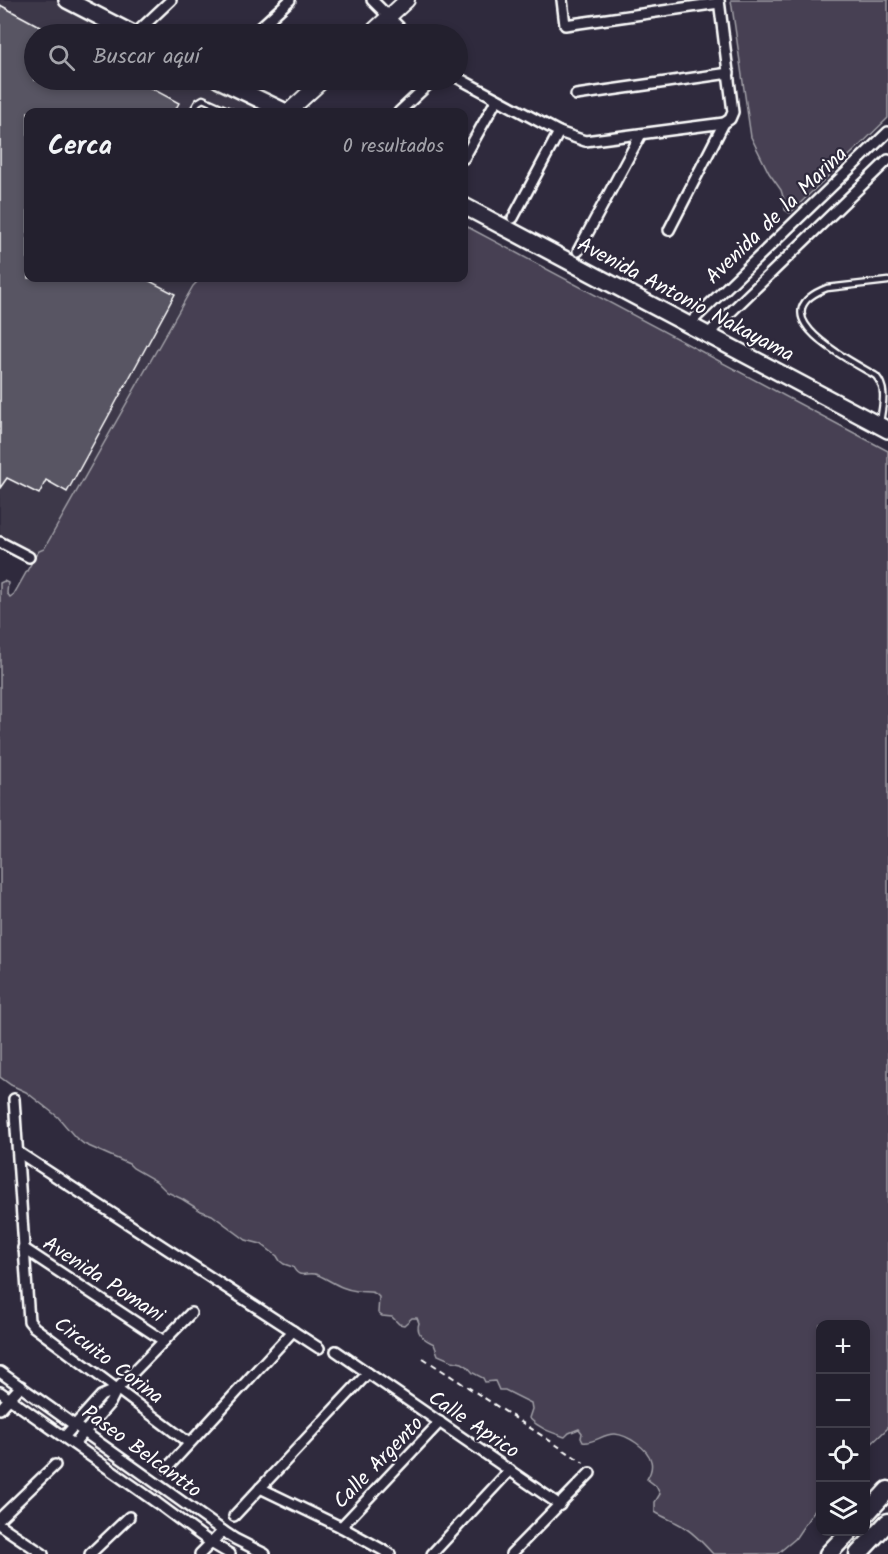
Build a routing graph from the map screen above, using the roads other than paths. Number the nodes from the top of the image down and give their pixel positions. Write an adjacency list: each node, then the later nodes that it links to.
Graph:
1 (67, 0): 9 (main road)
2 (171, 0): 10 (street)
3 (290, 0): 11 (street)
4 (372, 0): 8 (street)
5 (407, 0): 8 (street)
6 (562, 0): 7 (street)
7 (719, 2): 14 (street)
8 (388, 18): 12 (street); 13 (street)
9 (114, 24)
10 (145, 24)
11 (264, 24)
12 (381, 24)
13 (395, 24)
14 (729, 73): 19 (street); 26 (street)
15 (468, 83): 20 (street)
16 (234, 90): 23 (main road)
17 (312, 90): 24 (street)
18 (422, 90): 25 (street)
19 (576, 95)
20 (497, 99): 27 (street); 30 (street)
21 (194, 108): 22 (lane)
22 (220, 108)
23 (262, 108)
24 (292, 108)
25 (403, 108)
26 (724, 123): 29 (street); 34 (street)
27 (559, 132): 29 (street); 33 (street)
28 (888, 132): 37 (street, Avenida de la Marina)
29 (641, 134): 35 (street)
30 (468, 151)
31 (888, 160): 38 (street, Avenida de la Marina)
32 (468, 208): 37 (main road, Avenida Antonio Nakayama)
33 (513, 218)
34 (669, 230)
35 (578, 250)
36 (888, 281): 39 (lane)
37 (689, 324): 38 (main road, Avenida Antonio Nakayama)
38 (708, 334): 39 (main road, Avenida Antonio Nakayama)
39 (884, 428)
40 (0, 542): 41 (street)
41 (29, 557)
42 (14, 1099): 43 (street, Circuito Corina)
43 (18, 1152): 44 (street, Circuito Corina); 46 (street)
44 (23, 1248): 47 (street, Avenida Pomani); 53 (street, Circuito Corina)
45 (191, 1313): 47 (street)
46 (293, 1331): 48 (street); 61 (street)
47 (164, 1341): 53 (street)
48 (319, 1348)
49 (336, 1352): 50 (street, Calle Aprico)
50 (368, 1373): 58 (street, Calle Aprico); 67 (street)
51 (2, 1377): 52 (street, Paseo Belcantto)
52 (21, 1386): 55 (street); 57 (street, Paseo Belcantto)
53 (117, 1389): 57 (street); 59 (street); 61 (street, Circuito Corina)
54 (0, 1392): 55 (street, Paseo Belcantto)
55 (9, 1399): 56 (street); 60 (street, Paseo Belcantto)
56 (0, 1409)
57 (78, 1421): 59 (street, Paseo Belcantto); 60 (street)
58 (440, 1422): 65 (street, Calle Aprico); 76 (street, Calle Argento)
59 (88, 1429): 62 (street); 77 (street, Paseo Belcantto)
60 (64, 1437): 62 (street, Paseo Belcantto)
61 (189, 1443): 64 (street)
62 (74, 1444): 80 (street, Paseo Belcantto)
63 (55, 1465): 73 (street)
64 (167, 1468)
65 (510, 1470): 69 (street, Calle Aprico); 87 (street)
66 (590, 1473): 69 (street)
67 (260, 1488): 71 (street); 76 (street)
68 (888, 1490): 70 (highway)
69 (560, 1505): 88 (street)
70 (870, 1510)
71 (234, 1516)
72 (129, 1517): 83 (street)
73 (0, 1518)
74 (888, 1522): 90 (highway)
75 (0, 1525): 82 (street)
76 (341, 1527): 86 (street)
77 (223, 1531): 79 (street, Paseo Belcantto); 80 (street)
78 (845, 1536): 89 (highway)
79 (235, 1539): 81 (street); 85 (street, Paseo Belcantto)
80 (211, 1543): 81 (street, Paseo Belcantto); 84 (street)
81 (224, 1553)
82 (43, 1554)
83 (90, 1554)
84 (200, 1554)
85 (265, 1554)
86 (390, 1554)
87 (432, 1554)
88 (511, 1554)
89 (828, 1554)
90 (858, 1554)

